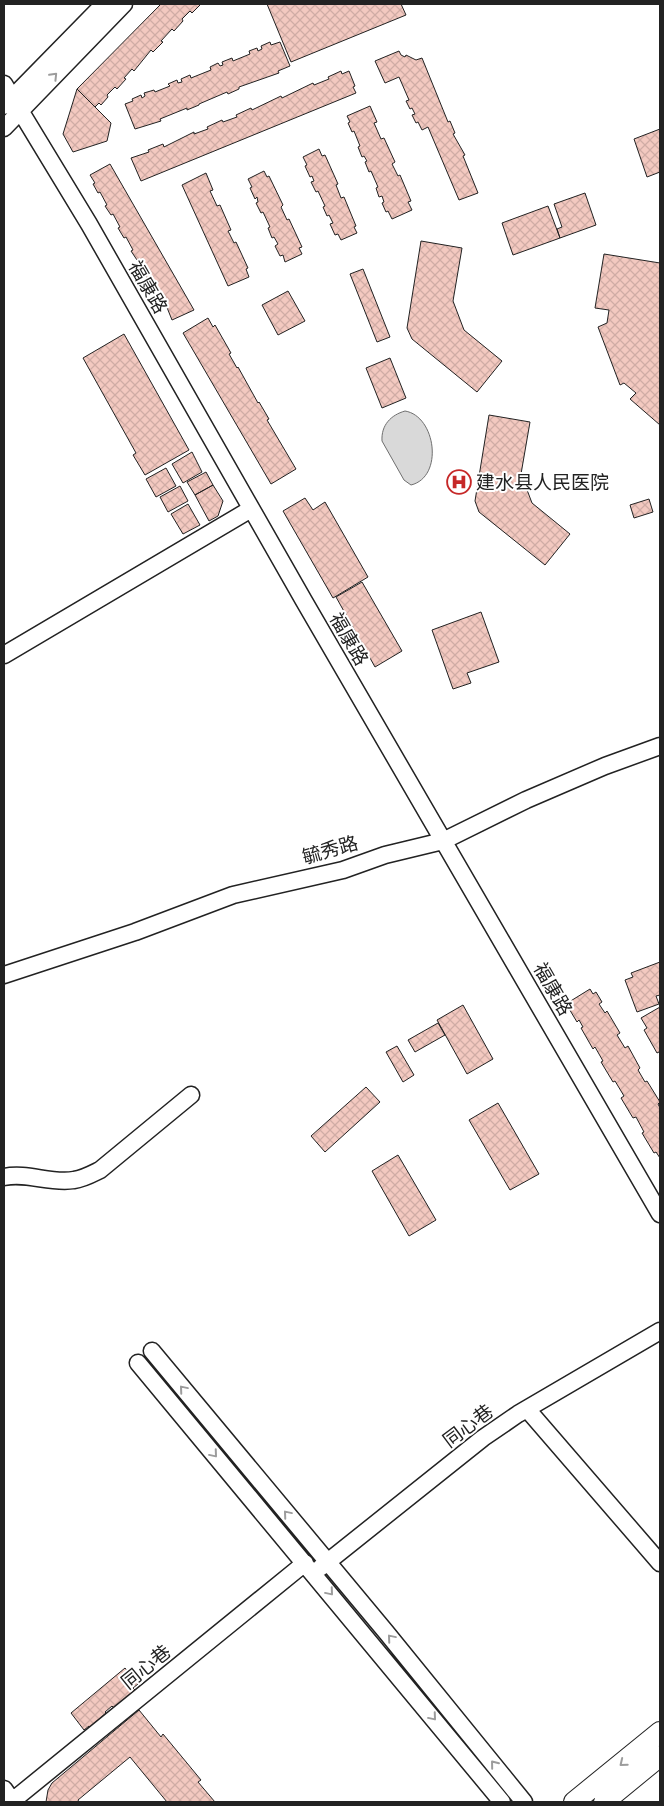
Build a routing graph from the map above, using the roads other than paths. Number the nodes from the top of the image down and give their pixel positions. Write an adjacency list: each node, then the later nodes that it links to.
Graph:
1 (104, 4): 3 (street)
2 (124, 4): 3 (street, one-way to 2)
3 (10, 100): 4 (street); 5 (street, 福康路)
4 (4, 128)
5 (251, 509): 6 (street); 8 (street, 福康路)
6 (4, 655)
7 (660, 746): 8 (street, 毓秀路)
8 (443, 841): 9 (street, 毓秀路); 12 (street, 福康路)
9 (4, 975)
10 (191, 1095): 11 (street)
11 (4, 1177)
12 (660, 1214)
13 (660, 1331): 16 (street, 同心巷)
14 (152, 1351): 17 (street, one-way to 14)
15 (138, 1363): 19 (street, one-way to 19)
16 (527, 1409): 17 (street, 同心巷); 18 (street)
17 (327, 1562): 19 (street, 同心巷); 24 (street, one-way to 17)
18 (660, 1563)
19 (309, 1568): 22 (street, 同心巷); 23 (street, one-way to 23)
20 (660, 1732): 25 (main road, one-way to 25)
21 (660, 1756): 26 (main road)
22 (10, 1799)
23 (502, 1802)
24 (524, 1802)
25 (574, 1802)
26 (604, 1802)

